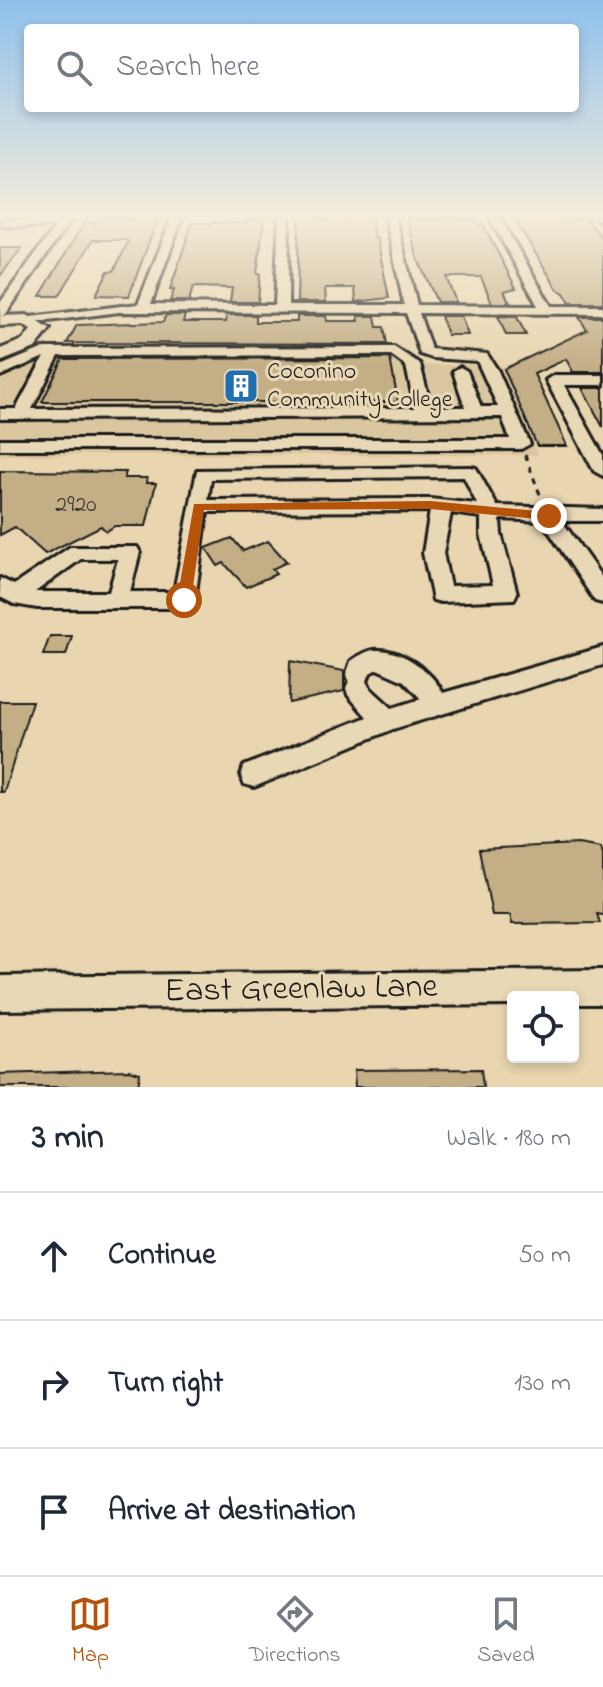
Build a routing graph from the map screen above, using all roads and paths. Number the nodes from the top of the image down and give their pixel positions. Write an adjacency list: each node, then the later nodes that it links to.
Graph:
1 (33, 266): 6 (street)
2 (156, 266): 7 (street)
3 (282, 266): 8 (street)
4 (402, 266): 11 (street)
5 (522, 266): 9 (street)
6 (13, 297): 12 (street); 14 (street)
7 (136, 310): 8 (street); 14 (street)
8 (281, 310): 11 (street)
9 (547, 310): 10 (street); 11 (street)
10 (603, 310)
11 (412, 311): 20 (street)
12 (0, 312)
13 (0, 321): 14 (main road)
14 (32, 324): 16 (main road)
15 (54, 352): 18 (street); 21 (street); 24 (street)
16 (0, 356)
17 (460, 371): 22 (street)
18 (0, 372)
19 (603, 380): 27 (street)
20 (508, 412): 22 (street); 26 (street)
21 (424, 413): 22 (street); 24 (street)
22 (475, 413)
23 (0, 414): 24 (street)
24 (21, 414)
25 (0, 444): 26 (street)
26 (521, 444): 34 (path)
27 (603, 471)
28 (400, 473): 29 (street); 30 (street); 32 (street)
29 (408, 505): 30 (street); 31 (street)
30 (198, 506): 37 (street)
31 (443, 506): 32 (street); 32 (street)
32 (490, 510): 34 (street)
33 (603, 515): 34 (street)
34 (549, 516): 36 (street)
35 (7, 591): 37 (street); 37 (street)
36 (603, 595)
37 (117, 601)
38 (603, 656): 39 (street)
39 (437, 705): 40 (street); 40 (street)
40 (388, 720): 41 (street)
41 (254, 775)
42 (603, 987): 43 (street, East Greenlaw Lane)
43 (0, 993)

